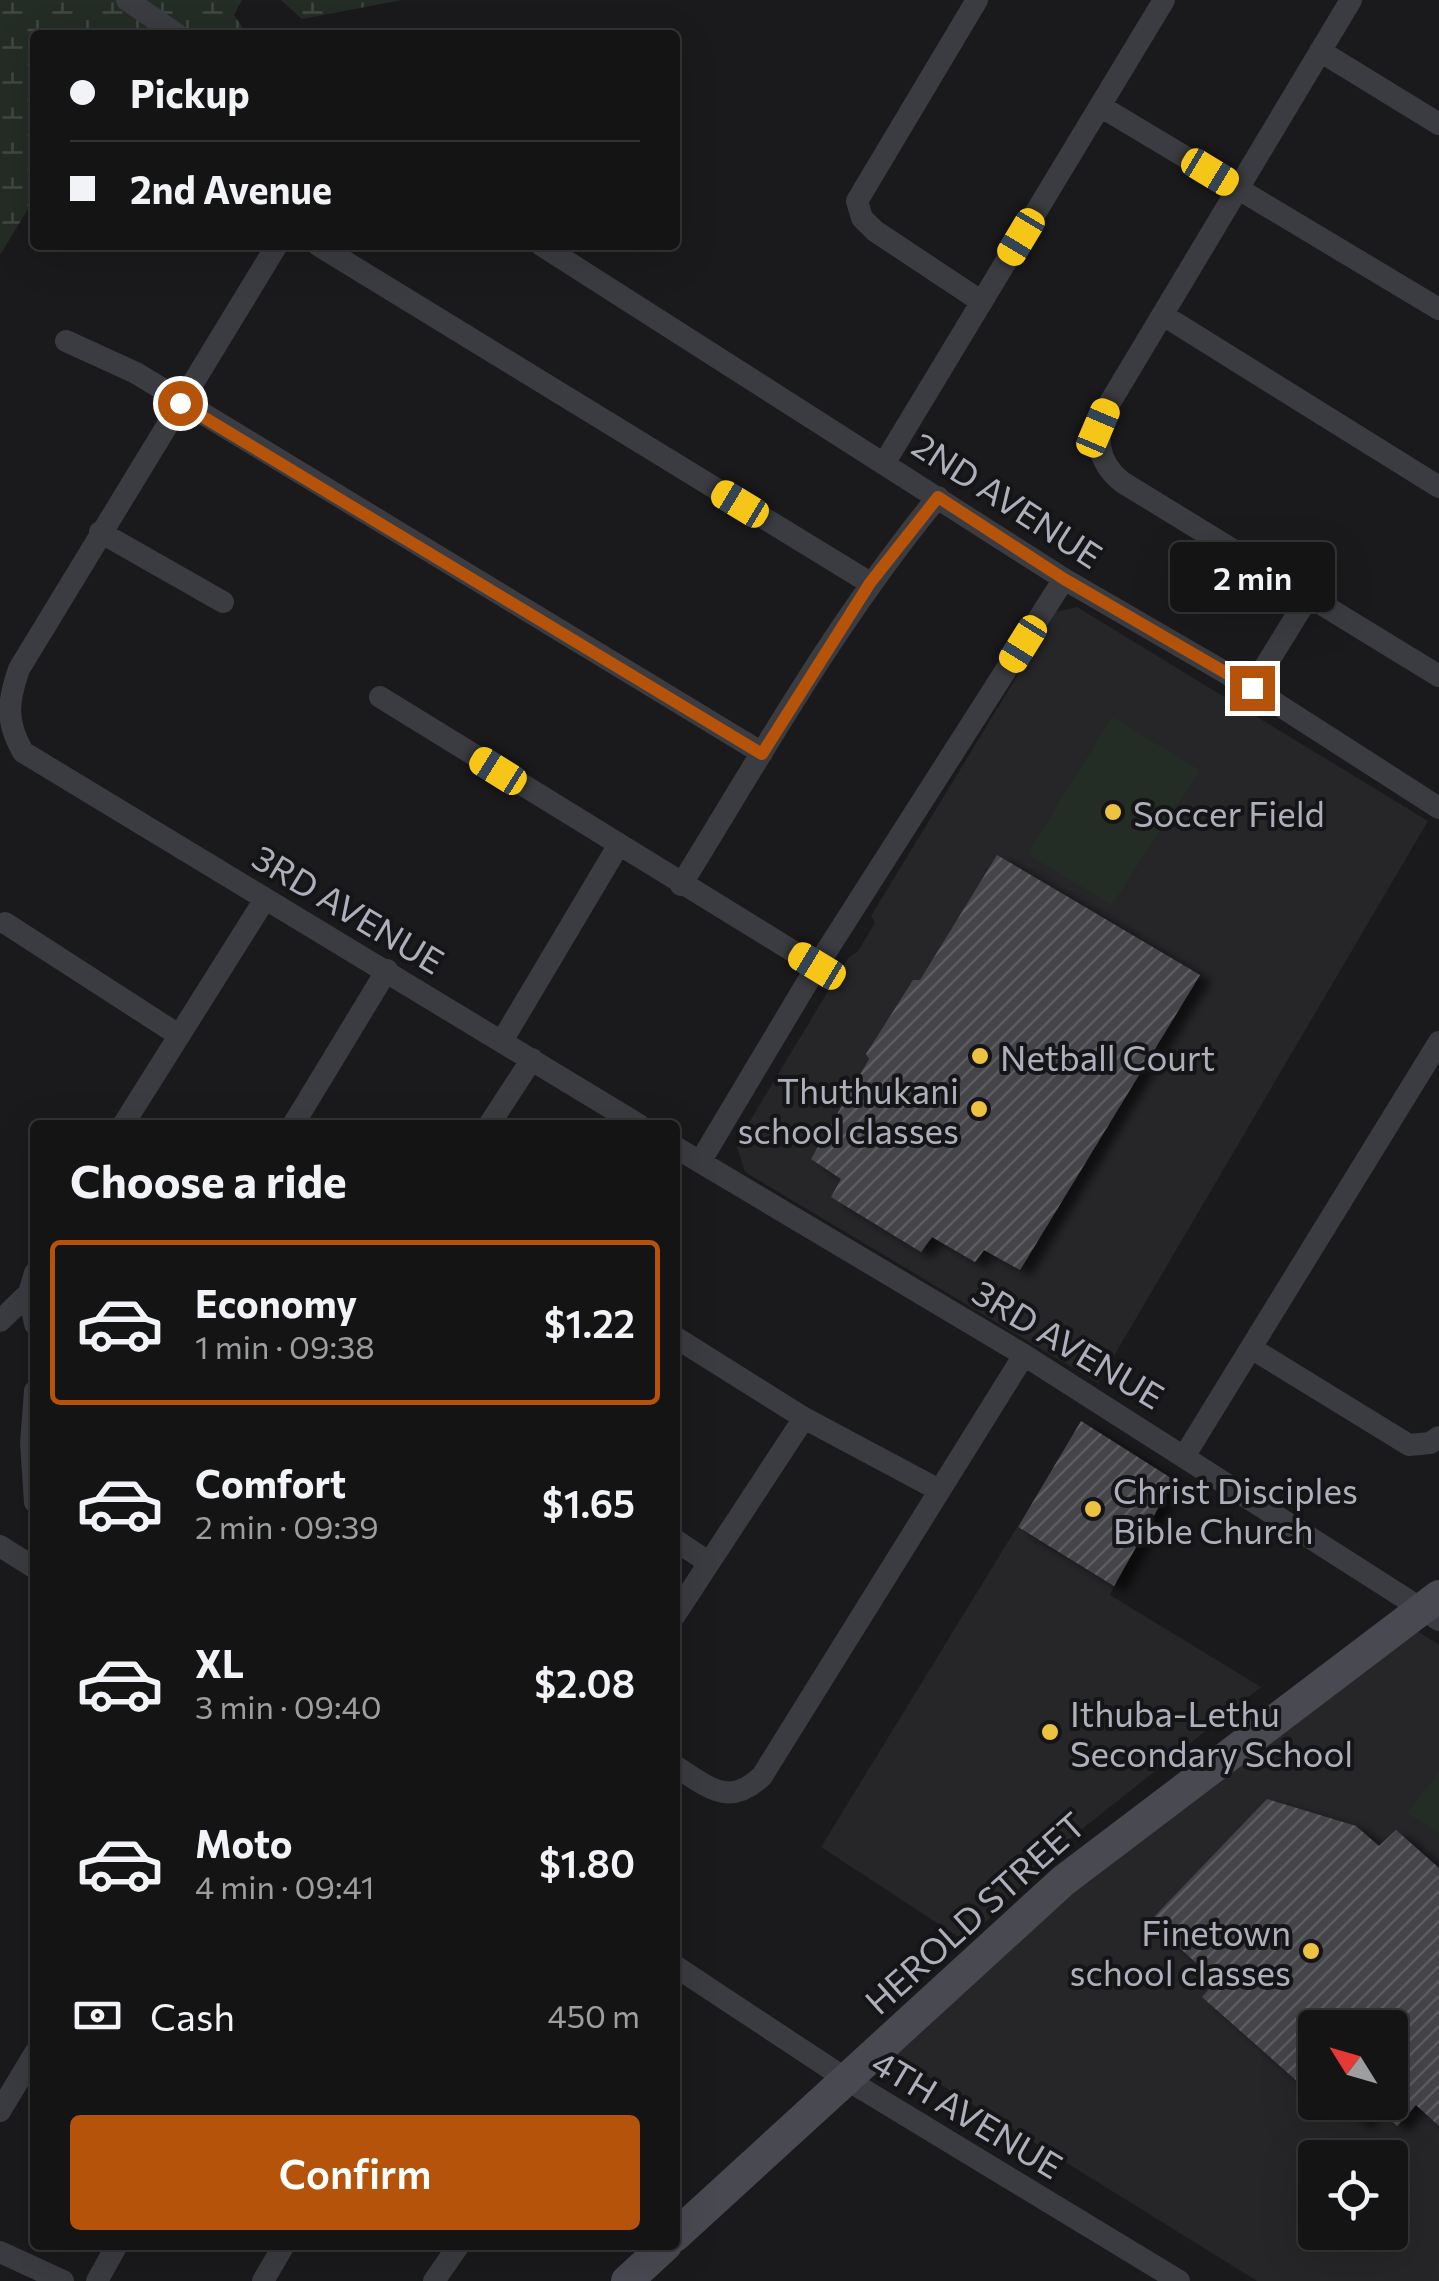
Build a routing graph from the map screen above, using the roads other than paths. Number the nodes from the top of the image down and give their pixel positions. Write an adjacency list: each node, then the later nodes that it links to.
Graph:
1 (127, 0): 5 (street)
2 (977, 0): 13 (street)
3 (1164, 0): 7 (street)
4 (1351, 0): 6 (street)
5 (171, 30)
6 (1320, 51): 8 (street); 9 (street)
7 (1100, 106): 9 (street); 13 (street)
8 (1439, 124)
9 (1238, 188): 14 (street); 15 (street)
10 (274, 250): 17 (street)
11 (326, 250): 23 (street)
12 (548, 250): 18 (street, 2ND AVENUE)
13 (982, 302): 18 (street)
14 (1439, 309)
15 (1162, 315): 19 (street); 24 (street)
16 (66, 341): 17 (street)
17 (180, 403): 21 (street); 29 (street)
18 (885, 462): 20 (street, 2ND AVENUE)
19 (1439, 486)
20 (938, 497): 22 (street, 2ND AVENUE); 23 (street)
21 (100, 532): 25 (street); 33 (street, 3RD AVENUE)
22 (1064, 579): 27 (street, 2ND AVENUE); 35 (street)
23 (870, 583): 29 (street)
24 (1308, 597): 26 (street); 27 (street)
25 (223, 602)
26 (1439, 676)
27 (1252, 688): 30 (street, 2ND AVENUE)
28 (380, 697): 31 (street)
29 (762, 754): 32 (street)
30 (1439, 808)
31 (618, 846): 32 (street); 38 (street)
32 (681, 885): 35 (street)
33 (265, 899): 36 (street, 3RD AVENUE); 37 (street)
34 (6, 923): 37 (street)
35 (817, 966): 46 (street)
36 (387, 970): 38 (street, 3RD AVENUE); 42 (street)
37 (177, 1034): 41 (street)
38 (502, 1041): 40 (street, 3RD AVENUE)
39 (1439, 1042): 50 (street)
40 (532, 1059): 43 (street); 44 (street, 3RD AVENUE)
41 (126, 1120)
42 (296, 1120)
43 (492, 1120)
44 (631, 1120)
45 (680, 1150): 46 (street, 3RD AVENUE)
46 (700, 1162): 51 (street, 3RD AVENUE)
47 (30, 1285): 48 (street)
48 (0, 1321)
49 (680, 1340): 52 (street)
50 (1252, 1348): 53 (street); 54 (street)
51 (1024, 1354): 54 (street, 3RD AVENUE); 55 (street)
52 (804, 1418): 55 (street); 58 (street)
53 (1439, 1437)
54 (1186, 1455): 61 (street, 3RD AVENUE)
55 (937, 1489): 62 (street)
56 (680, 1543): 58 (street)
57 (0, 1546): 59 (street)
58 (708, 1562): 60 (street)
59 (30, 1565)
60 (680, 1607)
61 (1433, 1608): 65 (street, HEROLD STREET)
62 (680, 1769)
63 (680, 1969): 65 (street, 4TH AVENUE)
64 (30, 2060): 66 (street)
65 (846, 2080): 67 (street, HEROLD STREET); 78 (street, 4TH AVENUE)
66 (0, 2111)
67 (680, 2231)
68 (114, 2250): 74 (street)
69 (281, 2250): 75 (street)
70 (456, 2250): 76 (street)
71 (661, 2250): 77 (street)
72 (0, 2252): 73 (street)
73 (63, 2281)
74 (96, 2281)
75 (264, 2281)
76 (434, 2281)
77 (627, 2281)
78 (1179, 2281)

